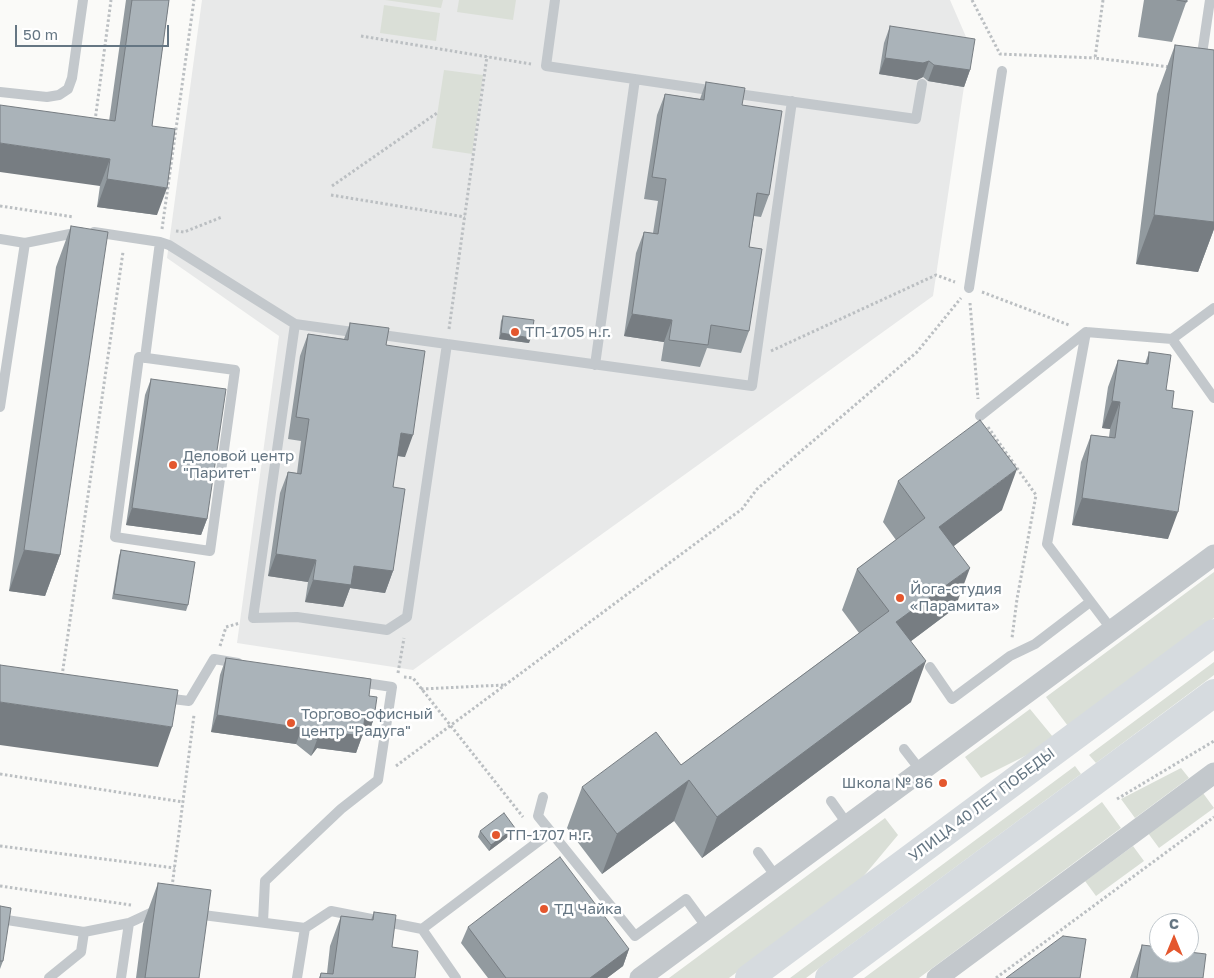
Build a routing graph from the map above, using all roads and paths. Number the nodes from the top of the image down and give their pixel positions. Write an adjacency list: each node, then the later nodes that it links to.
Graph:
1 (83, 0): 15 (lane)
2 (194, 0): 24 (path)
3 (555, 0): 10 (lane)
4 (972, 0): 9 (path)
5 (1103, 0): 9 (path)
6 (1210, 0): 12 (lane)
7 (361, 36): 8 (path)
8 (487, 56): 10 (path); 23 (path)
9 (1095, 58): 12 (path)
10 (546, 66): 13 (lane)
11 (1002, 71): 29 (lane)
12 (1199, 71)
13 (635, 79): 16 (lane); 37 (lane)
14 (922, 84): 16 (lane)
15 (0, 92)
16 (792, 101): 36 (lane)
17 (437, 113): 18 (path)
18 (332, 186)
19 (331, 195): 23 (path)
20 (0, 206): 21 (path)
21 (78, 217)
22 (222, 217): 24 (path)
23 (464, 217): 34 (path)
24 (162, 229): 27 (path)
25 (125, 236): 27 (lane); 28 (lane); 52 (path)
26 (0, 239): 28 (lane)
27 (160, 242): 31 (lane); 35 (lane)
28 (25, 243): 39 (lane)
29 (969, 288): 32 (path); 36 (path); 40 (path); 53 (path)
30 (1214, 308): 33 (lane)
31 (295, 324): 34 (lane); 44 (lane)
32 (1086, 332): 33 (lane); 40 (lane); 42 (lane)
33 (1172, 339): 38 (lane)
34 (447, 344): 37 (lane); 43 (lane)
35 (144, 358): 35 (lane)
36 (756, 358): 37 (lane)
37 (595, 365)
38 (1214, 398)
39 (0, 407)
40 (980, 416): 47 (path)
41 (1214, 554): 45 (street)
42 (1090, 602): 45 (lane); 47 (lane)
43 (407, 617): 44 (lane); 54 (path)
44 (253, 618): 48 (path)
45 (1112, 630): 61 (street)
46 (1214, 633): 92 (main road, УЛИЦА 40 ЛЕТ ПОБЕДЫ)
47 (1010, 656): 50 (lane)
48 (214, 660): 49 (lane); 56 (lane)
49 (248, 665)
50 (930, 667)
51 (344, 680): 64 (lane)
52 (61, 683)
53 (505, 685): 54 (path); 58 (path)
54 (421, 689): 58 (path)
55 (1214, 692): 93 (main road)
56 (150, 696)
57 (195, 711): 68 (path)
58 (450, 726): 64 (path); 69 (path)
59 (1214, 741): 66 (path)
60 (904, 749): 61 (lane)
61 (921, 771): 71 (street)
62 (1214, 773): 94 (street)
63 (0, 774): 68 (path)
64 (378, 780): 81 (lane)
65 (543, 797): 72 (lane)
66 (1117, 799)
67 (831, 801): 71 (lane)
68 (183, 802): 75 (path)
69 (515, 808)
70 (1214, 817): 95 (path)
71 (848, 825): 76 (street)
72 (551, 832): 84 (lane); 85 (lane)
73 (0, 846): 75 (path)
74 (758, 852): 76 (lane)
75 (174, 868): 78 (path)
76 (777, 878): 85 (street)
77 (0, 886): 78 (path)
78 (164, 909): 82 (lane)
79 (188, 913): 81 (lane)
80 (0, 919): 86 (lane)
81 (263, 922): 83 (lane)
82 (129, 924): 86 (lane); 88 (lane)
83 (305, 928): 84 (lane); 89 (lane)
84 (422, 929): 90 (lane)
85 (708, 929): 91 (street)
86 (84, 932): 87 (lane)
87 (50, 978)
88 (121, 978)
89 (297, 978)
90 (456, 978)
91 (640, 978)
92 (749, 978)
93 (829, 978)
94 (937, 978)
95 (996, 978)

